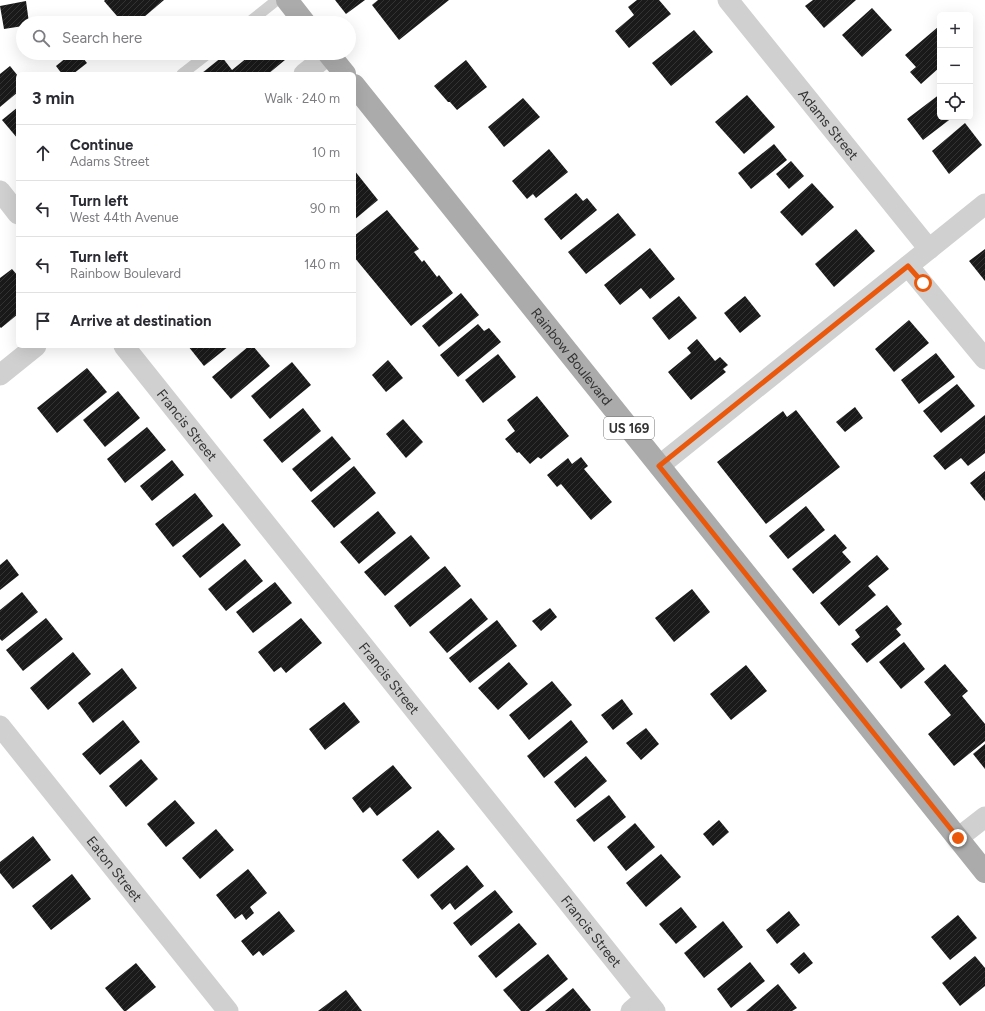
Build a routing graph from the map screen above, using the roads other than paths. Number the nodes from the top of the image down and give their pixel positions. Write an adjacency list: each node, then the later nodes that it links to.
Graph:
1 (277, 0): 4 (lane)
2 (287, 0): 5 (main road)
3 (728, 0): 16 (street, Adams Street)
4 (257, 16)
5 (300, 16)
6 (200, 60): 9 (lane)
7 (322, 60): 10 (street)
8 (334, 60): 11 (main road)
9 (185, 72)
10 (306, 72)
11 (343, 72)
12 (356, 87): 22 (main road, Rainbow Boulevard / US 169)
13 (0, 191): 15 (street)
14 (985, 204): 16 (street)
15 (16, 211)
16 (929, 249): 17 (street)
17 (908, 266): 20 (street); 22 (street)
18 (34, 348): 21 (street)
19 (126, 348): 27 (street, Francis Street)
20 (985, 359)
21 (0, 375)
22 (659, 466): 25 (main road, Rainbow Boulevard / US 169)
23 (0, 726): 28 (street, Eaton Street)
24 (985, 817): 25 (street)
25 (958, 838): 26 (main road, Rainbow Boulevard / US 169)
26 (985, 872)
27 (644, 1007)
28 (228, 1011)

